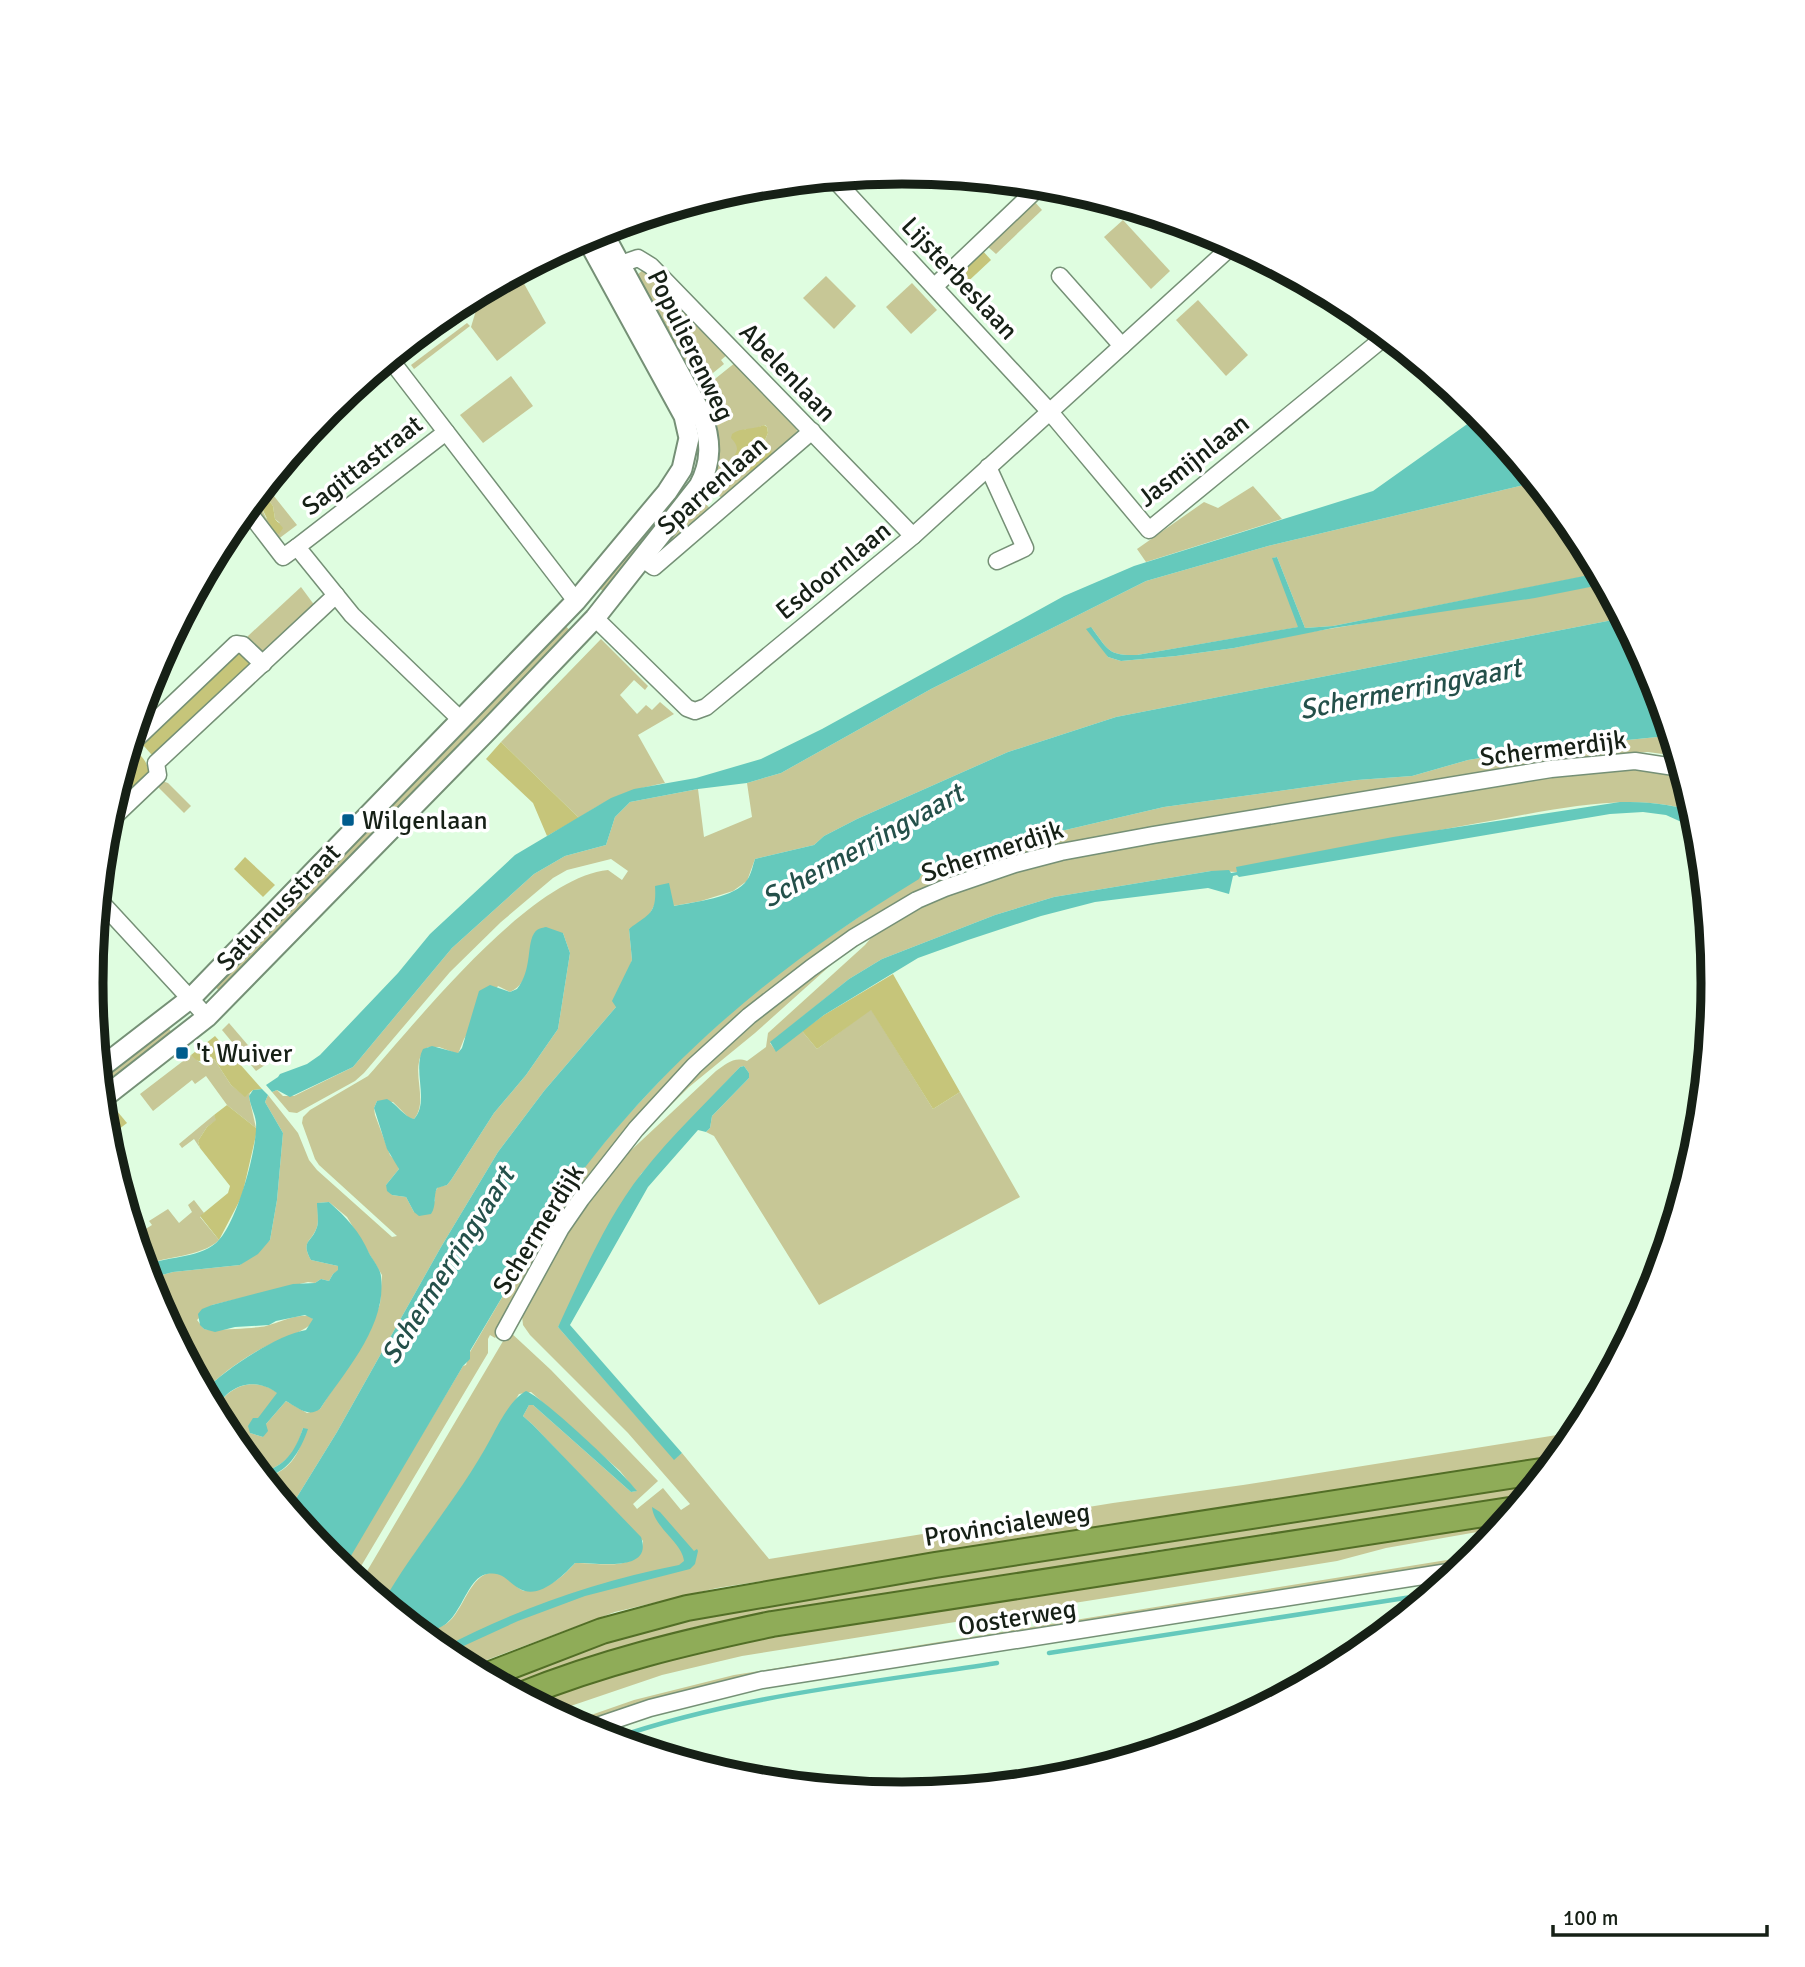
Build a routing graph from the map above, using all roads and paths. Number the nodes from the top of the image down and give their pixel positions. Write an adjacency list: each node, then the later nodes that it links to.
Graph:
1 (841, 187): 8 (street, Lijsterbeslaan)
2 (1030, 195): 8 (street)
3 (608, 241): 6 (street, Populierenweg)
4 (592, 247): 22 (street, Populierenweg)
5 (1224, 252): 10 (street, Esdoornlaan)
6 (621, 264): 13 (street, Abelenlaan); 19 (street, Populierenweg)
7 (1060, 276): 10 (street)
8 (934, 286): 12 (street, Lijsterbeslaan)
9 (1379, 342): 12 (street, Jasmijnlaan)
10 (1122, 346): 12 (street, Esdoornlaan)
11 (396, 366): 14 (street)
12 (1049, 412): 15 (street, Esdoornlaan)
13 (812, 431): 17 (street, Abelenlaan); 19 (street, Sparrenlaan)
14 (446, 432): 18 (street, Sagittastraat); 22 (street)
15 (988, 467): 17 (street, Esdoornlaan); 20 (street)
16 (253, 518): 18 (street)
17 (912, 536): 23 (street, Esdoornlaan)
18 (303, 542): 21 (street)
19 (643, 559): 23 (street, Populierenweg)
20 (997, 561)
21 (336, 595): 24 (street); 25 (street)
22 (576, 601): 23 (street); 25 (street, Saturnusstraat)
23 (595, 618): 31 (street, Saturnusstraat)
24 (263, 664): 26 (street); 28 (street)
25 (461, 720): 30 (street, Saturnusstraat)
26 (145, 730)
27 (1672, 767): 34 (street, Schermerdijk)
28 (123, 808)
29 (107, 909): 30 (street)
30 (191, 998): 31 (street); 32 (street, Saturnusstraat)
31 (207, 1017): 33 (street, Saturnusstraat)
32 (108, 1062)
33 (111, 1092)
34 (504, 1332)
35 (1535, 1472): 38 (highway, Provincialeweg)
36 (1502, 1511): 39 (highway)
37 (1441, 1573): 40 (street, Oosterweg)
38 (496, 1672)
39 (532, 1691)
40 (603, 1724)

